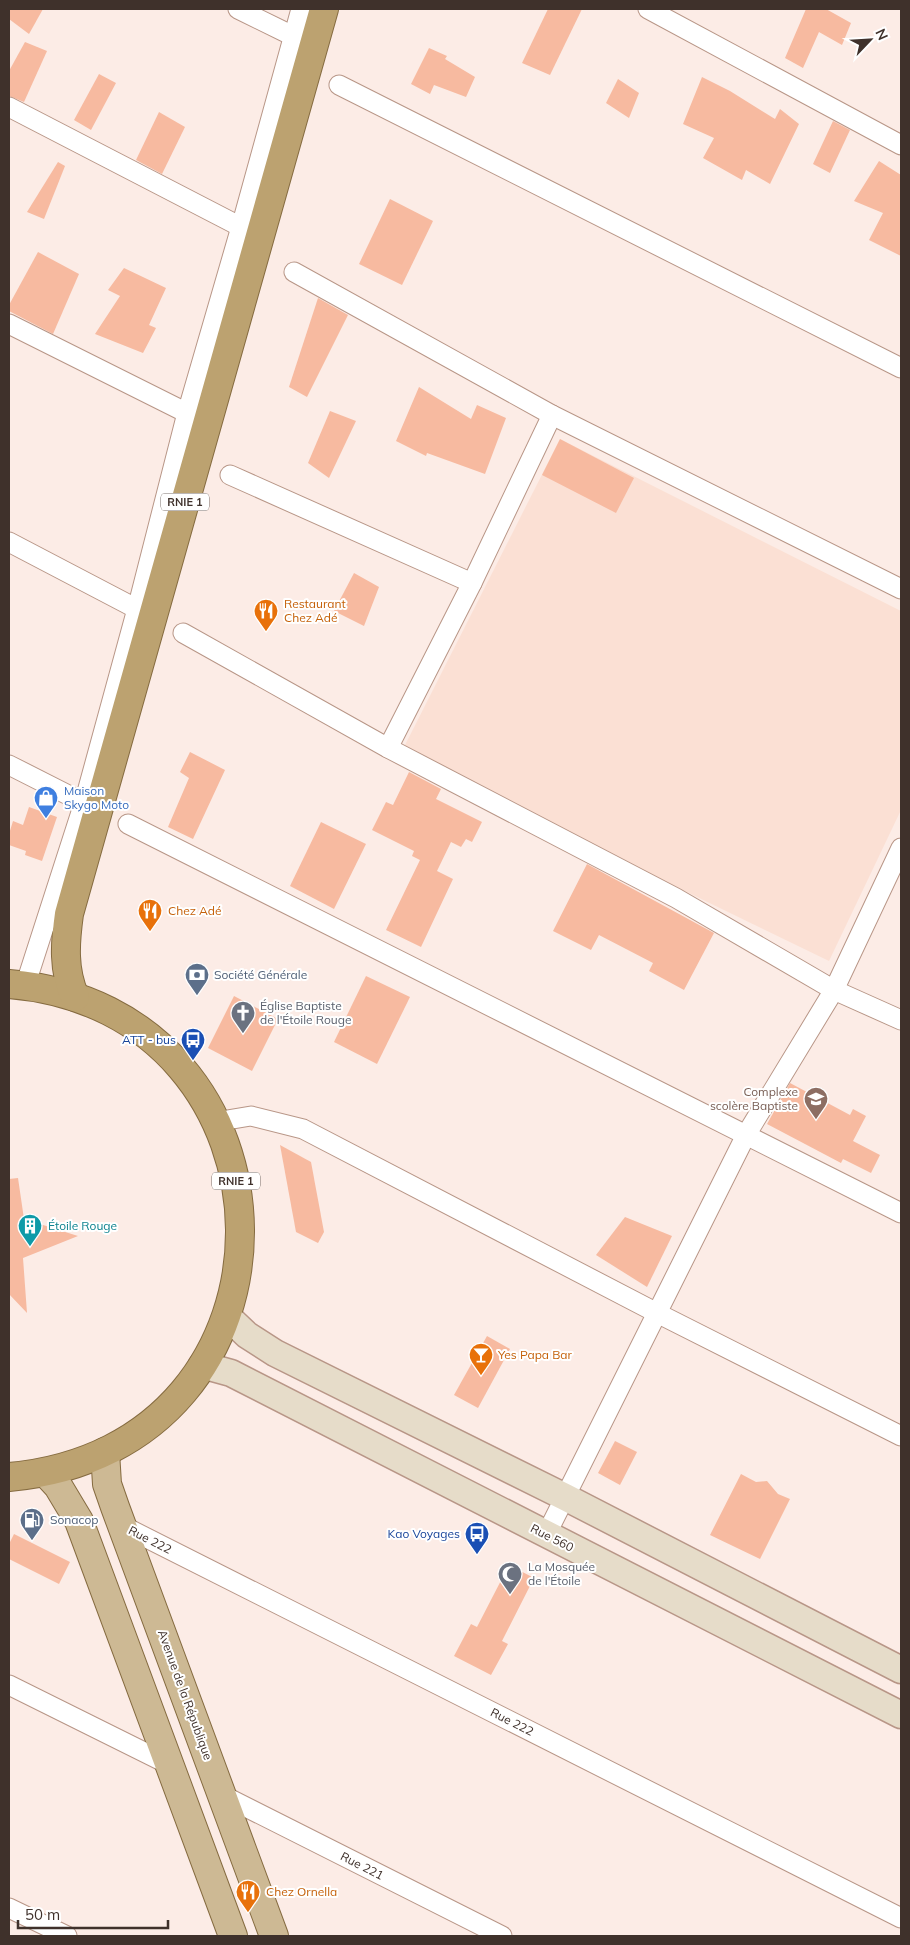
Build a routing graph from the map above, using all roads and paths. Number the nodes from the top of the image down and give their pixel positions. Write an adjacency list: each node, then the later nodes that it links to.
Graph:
1 (238, 9): 5 (street)
2 (301, 9): 5 (street)
3 (324, 9): 28 (highway, RNIE 1)
4 (648, 9): 8 (street)
5 (293, 36): 9 (street)
6 (339, 84): 12 (street)
7 (9, 107): 9 (street)
8 (901, 145)
9 (241, 227): 13 (street)
10 (294, 272): 14 (street)
11 (9, 324): 13 (street)
12 (901, 368)
13 (187, 413): 19 (street)
14 (552, 415): 17 (street); 18 (street)
15 (230, 475): 17 (street)
16 (9, 542): 19 (street)
17 (472, 583): 21 (street)
18 (901, 589)
19 (137, 608): 23 (street)
20 (183, 633): 21 (street)
21 (388, 748): 27 (street)
22 (9, 765): 23 (street)
23 (84, 803): 26 (street)
24 (128, 824): 31 (street)
25 (901, 848): 27 (street)
26 (17, 985): 28 (highway, RNIE 1)
27 (834, 990): 29 (street); 31 (street)
28 (75, 997): 30 (highway, RNIE 1)
29 (901, 1020)
30 (216, 1122): 33 (street); 34 (highway, RNIE 1)
31 (746, 1135): 32 (street); 33 (street)
32 (901, 1213)
33 (657, 1313): 36 (street); 40 (street)
34 (226, 1316): 35 (highway, RNIE 1); 40 (main road)
35 (202, 1365): 37 (highway, RNIE 1); 42 (main road, Rue 560)
36 (901, 1436)
37 (105, 1452): 38 (highway, RNIE 1); 41 (main road, Avenue de la République)
38 (46, 1473): 39 (highway, RNIE 1); 46 (main road)
39 (9, 1478)
40 (565, 1497): 42 (street); 43 (main road)
41 (123, 1526): 47 (main road, Avenue de la République); 49 (street, Rue 222)
42 (546, 1535): 45 (main road, Rue 560)
43 (901, 1670)
44 (9, 1685): 46 (street)
45 (901, 1715)
46 (170, 1766): 51 (main road)
47 (222, 1795): 52 (main road, Avenue de la République); 53 (street, Rue 221)
48 (9, 1908): 50 (street)
49 (901, 1918)
50 (67, 1936)
51 (233, 1936)
52 (274, 1936)
53 (502, 1936)

